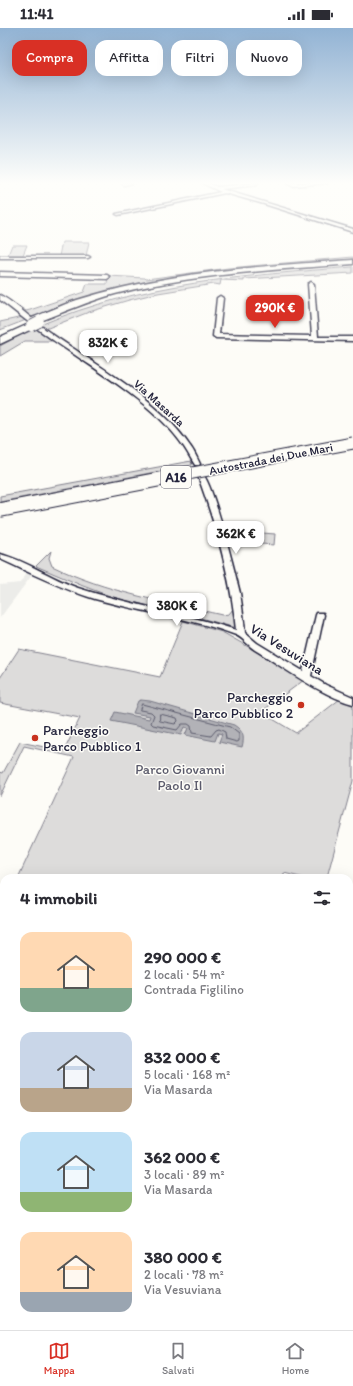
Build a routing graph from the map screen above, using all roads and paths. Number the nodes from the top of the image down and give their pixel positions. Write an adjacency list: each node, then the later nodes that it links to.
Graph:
1 (0, 257): 2 (street)
2 (88, 257)
3 (351, 264): 9 (highway); 9 (highway)
4 (0, 274): 5 (street)
5 (107, 277)
6 (311, 284): 12 (street)
7 (0, 297): 17 (street, Via Masarda)
8 (220, 298): 12 (street)
9 (32, 322): 10 (highway); 11 (highway); 14 (highway)
10 (0, 332)
11 (0, 336)
12 (315, 338): 13 (street)
13 (353, 339)
14 (0, 341)
15 (353, 439): 19 (highway, Autostrada dei Due Mari / A16)
16 (353, 443): 20 (highway, Autostrada dei Due Mari / A16, bridge)
17 (197, 464)
18 (202, 476): 23 (street)
19 (0, 505)
20 (0, 510)
21 (0, 556): 23 (street, Via Vesuviana)
22 (320, 615): 24 (street)
23 (241, 634): 24 (street, Via Vesuviana)
24 (306, 677): 25 (street, Via Vesuviana)
25 (353, 701)

